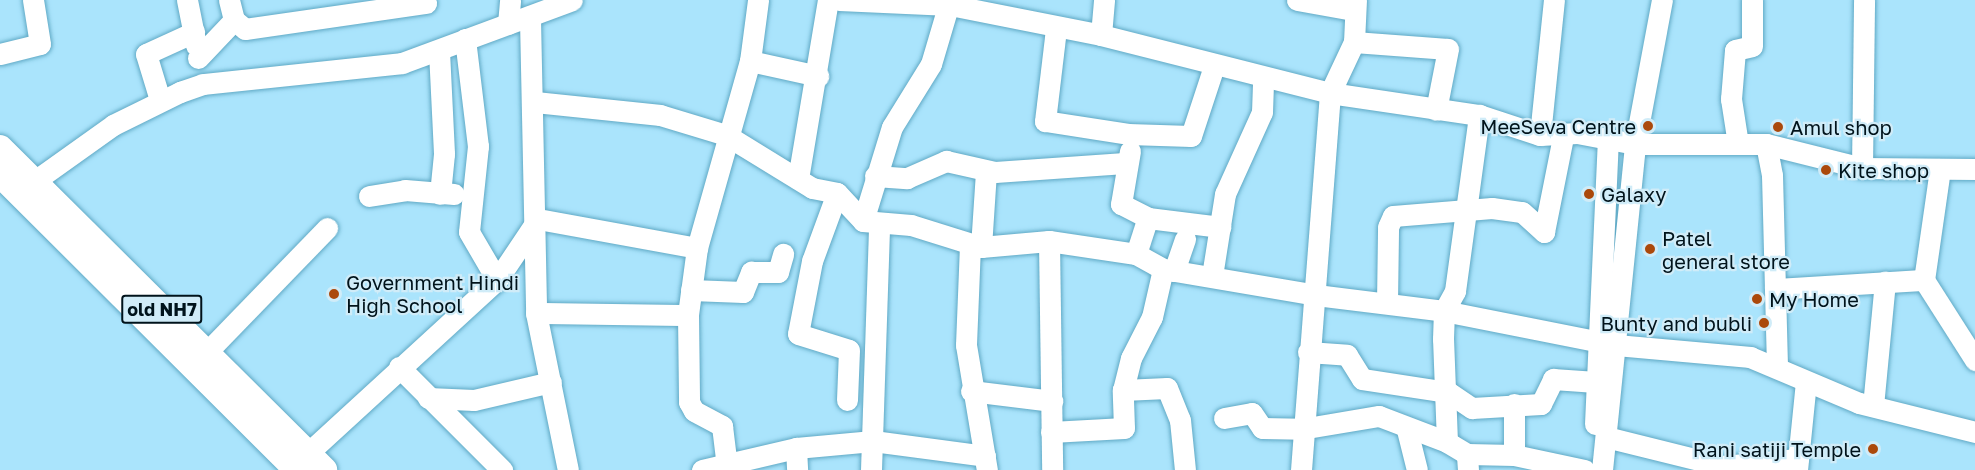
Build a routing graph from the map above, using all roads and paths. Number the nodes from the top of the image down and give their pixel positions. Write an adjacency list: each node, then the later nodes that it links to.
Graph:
1 (33, 0): 27 (street)
2 (187, 0): 22 (street)
3 (510, 0): 20 (street)
4 (572, 0): 19 (street)
5 (758, 0): 29 (street)
6 (828, 0): 31 (street)
7 (839, 0): 15 (street)
8 (1104, 0): 23 (street)
9 (1297, 0): 16 (street)
10 (1554, 0): 41 (street)
11 (1662, 0): 44 (street)
12 (1752, 0): 45 (street)
13 (1864, 0): 50 (street)
14 (426, 3): 18 (street)
15 (950, 3): 17 (street); 54 (street)
16 (1355, 5): 25 (street)
17 (1003, 9): 21 (street)
18 (231, 10): 28 (street)
19 (530, 19): 20 (street); 36 (street)
20 (508, 24): 24 (street)
21 (1056, 28): 23 (street); 40 (street)
22 (194, 32): 28 (street); 35 (street)
23 (1101, 35): 30 (street)
24 (465, 39): 26 (street); 59 (street)
25 (1354, 42): 34 (street); 37 (street)
26 (439, 51): 33 (street); 58 (street)
27 (0, 54)
28 (198, 58): 33 (street)
29 (750, 61): 31 (street); 39 (street)
30 (1214, 66): 32 (street); 40 (street)
31 (818, 76): 55 (street)
32 (1263, 78): 34 (street); 65 (street)
33 (203, 84): 35 (street)
34 (1330, 93): 37 (street); 80 (street)
35 (160, 100): 56 (street)
36 (535, 102): 39 (street); 63 (street)
37 (1436, 110): 38 (street)
38 (1479, 115): 41 (street); 61 (street)
39 (726, 135): 55 (street); 70 (street)
40 (1137, 135): 48 (street)
41 (1540, 135): 42 (street)
42 (1563, 137): 43 (street); 61 (street)
43 (1608, 140): 44 (street); 85 (street)
44 (1635, 144): 45 (street); 85 (street)
45 (1738, 144): 46 (street)
46 (1766, 144): 50 (street); 78 (street)
47 (0, 148): 56 (main road, old NH7)
48 (1125, 163): 52 (street); 62 (street)
49 (1973, 163): 51 (street)
50 (1862, 168): 51 (street)
51 (1940, 169): 76 (street)
52 (986, 171): 54 (street); 69 (street)
53 (0, 174): 56 (main road, Old NH7)
54 (875, 176): 64 (street)
55 (798, 179): 57 (street)
56 (25, 187): 87 (main road, old NH7); 116 (main road, Old NH7)
57 (837, 193): 64 (street); 98 (street)
58 (440, 194): 59 (street); 60 (street)
59 (473, 194): 75 (street)
60 (369, 196)
61 (1467, 212): 81 (street); 82 (street)
62 (1148, 218): 65 (street); 72 (street)
63 (538, 219): 70 (street); 75 (street); 83 (street)
64 (871, 223): 69 (street); 108 (street)
65 (1220, 227): 74 (street)
66 (327, 228): 87 (street)
67 (1185, 239): 73 (street)
68 (1049, 241): 69 (street); 72 (street); 99 (street)
69 (975, 246): 95 (street)
70 (697, 248): 79 (street)
71 (783, 254): 79 (street)
72 (1136, 254): 73 (street)
73 (1169, 270): 74 (street); 94 (street)
74 (1212, 276): 80 (street)
75 (497, 280): 89 (street)
76 (1924, 280): 77 (street); 88 (street)
77 (1885, 282): 78 (street); 101 (street)
78 (1775, 288): 90 (street)
79 (690, 290): 84 (street)
80 (1316, 295): 81 (street); 86 (street)
81 (1387, 303): 82 (street)
82 (1444, 311): 85 (street); 96 (street)
83 (536, 313): 84 (street); 92 (street)
84 (688, 315): 112 (street)
85 (1607, 343): 90 (street); 93 (street); 107 (street)
86 (1308, 352): 96 (street); 103 (street)
87 (206, 353): 116 (main road, old NH7)
88 (1975, 360)
89 (399, 367): 97 (street); 116 (street)
90 (1777, 368): 91 (street)
91 (1806, 381): 101 (street); 115 (street)
92 (551, 382): 97 (street); 118 (street)
93 (1596, 382): 100 (street); 126 (street)
94 (1123, 390): 105 (street); 123 (street)
95 (971, 391): 99 (street); 114 (street)
96 (1448, 392): 100 (street); 109 (street)
97 (428, 398): 117 (street)
98 (847, 400)
99 (1052, 401): 105 (street)
100 (1515, 405): 111 (street)
101 (1873, 406): 106 (street)
102 (1224, 418): 103 (street)
103 (1300, 429): 104 (street); 124 (street)
104 (1407, 430): 109 (street); 125 (street)
105 (1052, 432): 122 (street)
106 (1975, 432)
107 (1606, 437): 115 (street); 126 (street)
108 (873, 441): 110 (street); 114 (street); 121 (street)
109 (1447, 442): 113 (street)
110 (796, 448): 112 (street); 120 (street)
111 (1514, 455): 113 (street); 126 (street)
112 (726, 460): 119 (street)
113 (1468, 462)
114 (986, 463)
115 (1798, 464)
116 (306, 465)
117 (502, 470)
118 (568, 470)
119 (702, 470)
120 (797, 470)
121 (871, 470)
122 (1052, 470)
123 (1185, 470)
124 (1301, 470)
125 (1417, 470)
126 (1596, 470)

